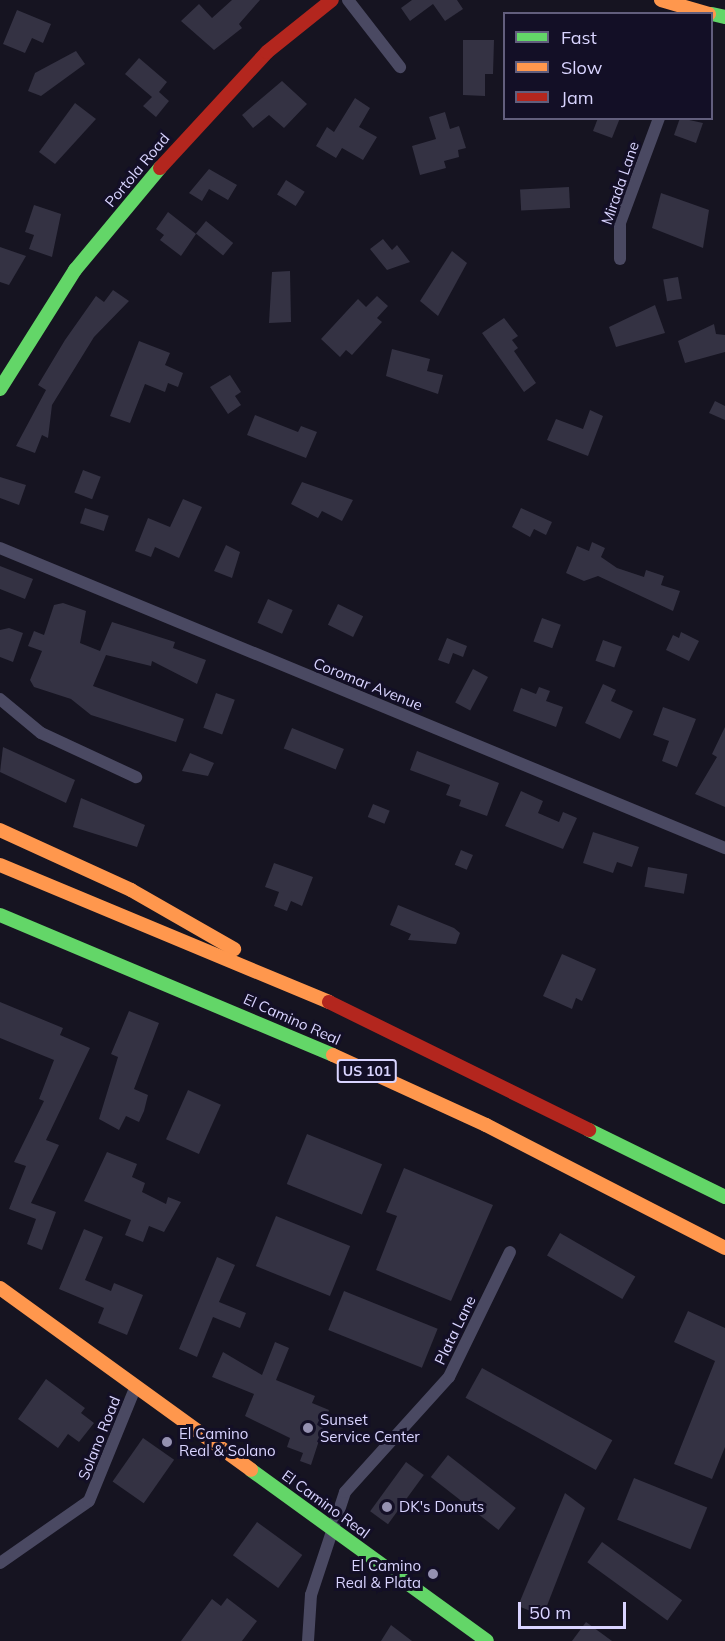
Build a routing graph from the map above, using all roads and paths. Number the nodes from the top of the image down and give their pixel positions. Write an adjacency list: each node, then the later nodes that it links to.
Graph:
1 (332, 0): 8 (main road, Portola Road)
2 (348, 0): 5 (street)
3 (661, 0): 4 (main road)
4 (702, 12)
5 (400, 67)
6 (658, 120): 7 (street, Mirada Lane)
7 (620, 259)
8 (0, 389)
9 (0, 548): 13 (street, Coromar Avenue)
10 (0, 699): 11 (street)
11 (136, 777)
12 (0, 830): 16 (main road)
13 (725, 848)
14 (0, 865): 16 (main road, El Camino Real)
15 (0, 915): 18 (main road, El Camino Real / US 101)
16 (326, 1001): 17 (main road, El Camino Real)
17 (725, 1197)
18 (725, 1248)
19 (510, 1252): 22 (street, Plata Lane)
20 (0, 1287): 21 (main road, El Camino Real)
21 (136, 1386): 22 (main road, El Camino Real); 23 (street, Solano Road)
22 (332, 1528): 24 (street, Plata Lane); 25 (main road, El Camino Real)
23 (0, 1563)
24 (308, 1641)
25 (486, 1641)

